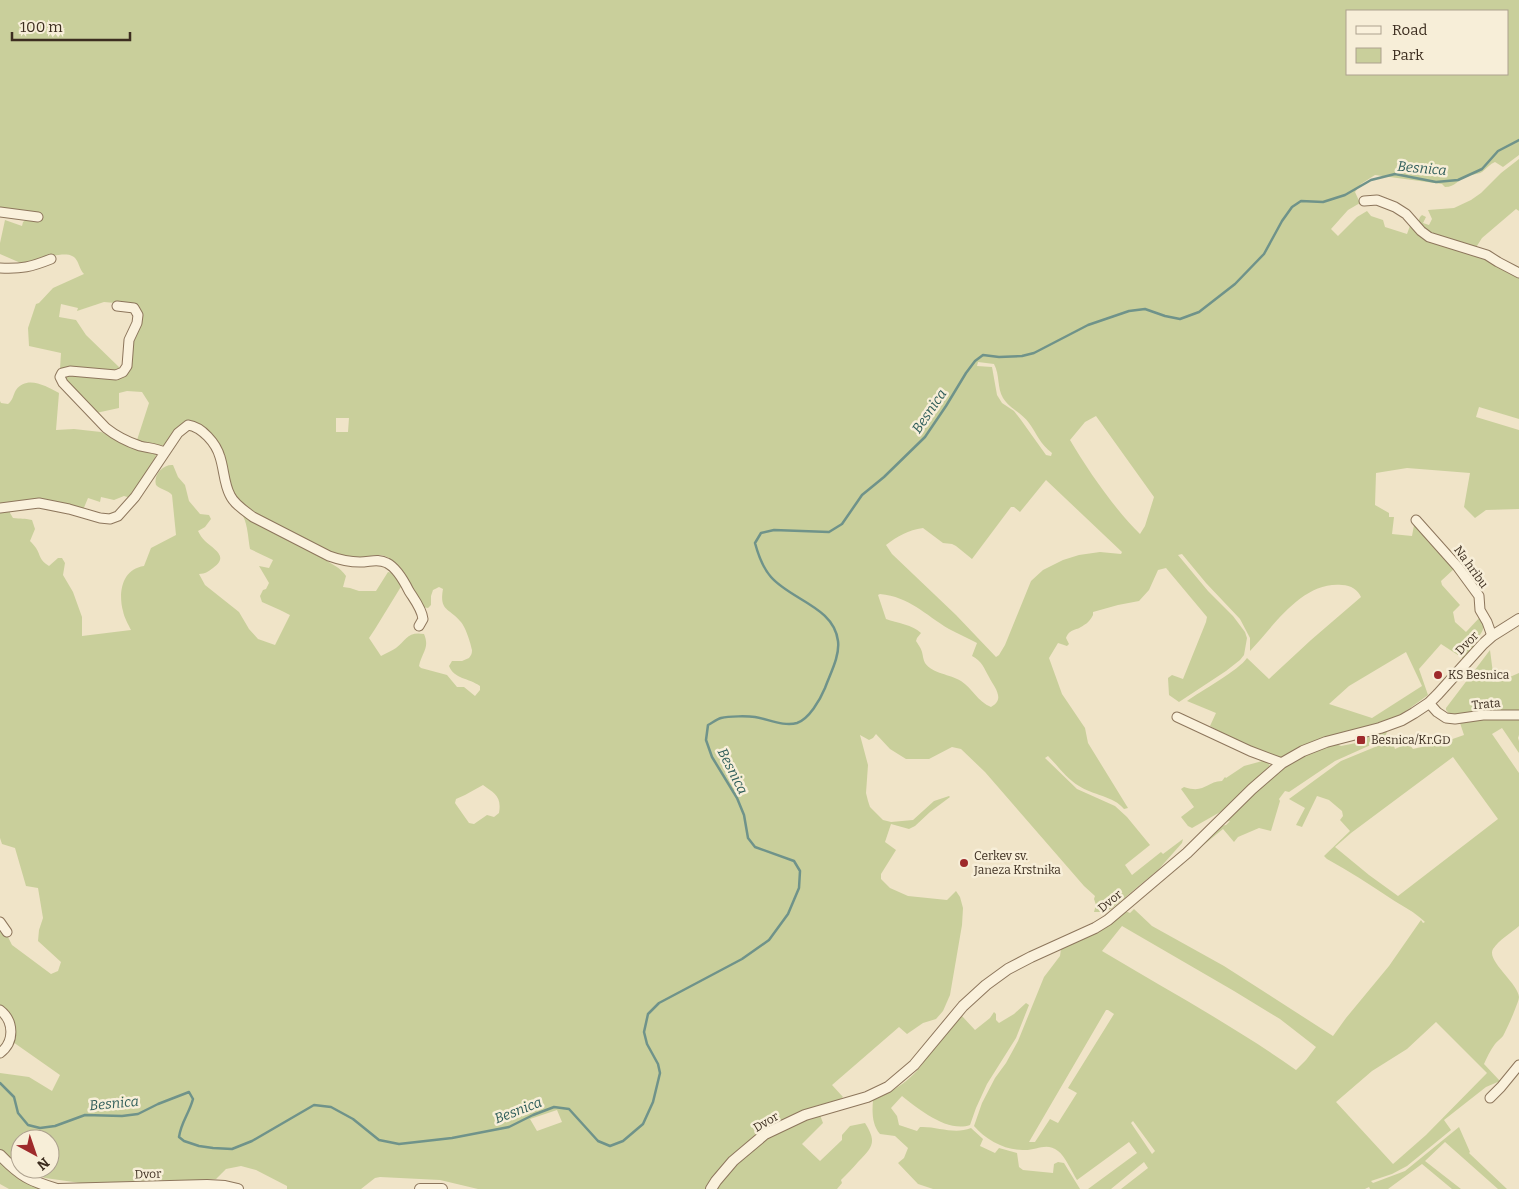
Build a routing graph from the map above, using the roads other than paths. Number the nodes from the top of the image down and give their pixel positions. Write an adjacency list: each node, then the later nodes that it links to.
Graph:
1 (1364, 202): 6 (street)
2 (0, 212): 3 (street)
3 (38, 217)
4 (51, 259): 5 (street)
5 (0, 268)
6 (1519, 273)
7 (117, 306): 8 (street)
8 (164, 452): 9 (street); 12 (street)
9 (0, 508)
10 (1416, 520): 13 (street, Na hribu)
11 (1519, 619): 13 (street, Dvor)
12 (419, 626)
13 (1492, 636): 14 (street, Dvor)
14 (1429, 702): 15 (street, Trata); 17 (street, Dvor)
15 (1519, 715)
16 (1177, 717): 17 (street)
17 (1282, 763): 29 (street, Dvor)
18 (0, 922): 19 (street)
19 (7, 932)
20 (0, 1010): 21 (street)
21 (0, 1053)
22 (1519, 1065): 23 (street)
23 (1490, 1098)
24 (0, 1155): 25 (street, Dvor)
25 (58, 1189): 26 (street, Dvor)
26 (238, 1189)
27 (420, 1189): 28 (street)
28 (442, 1189)
29 (711, 1189)

